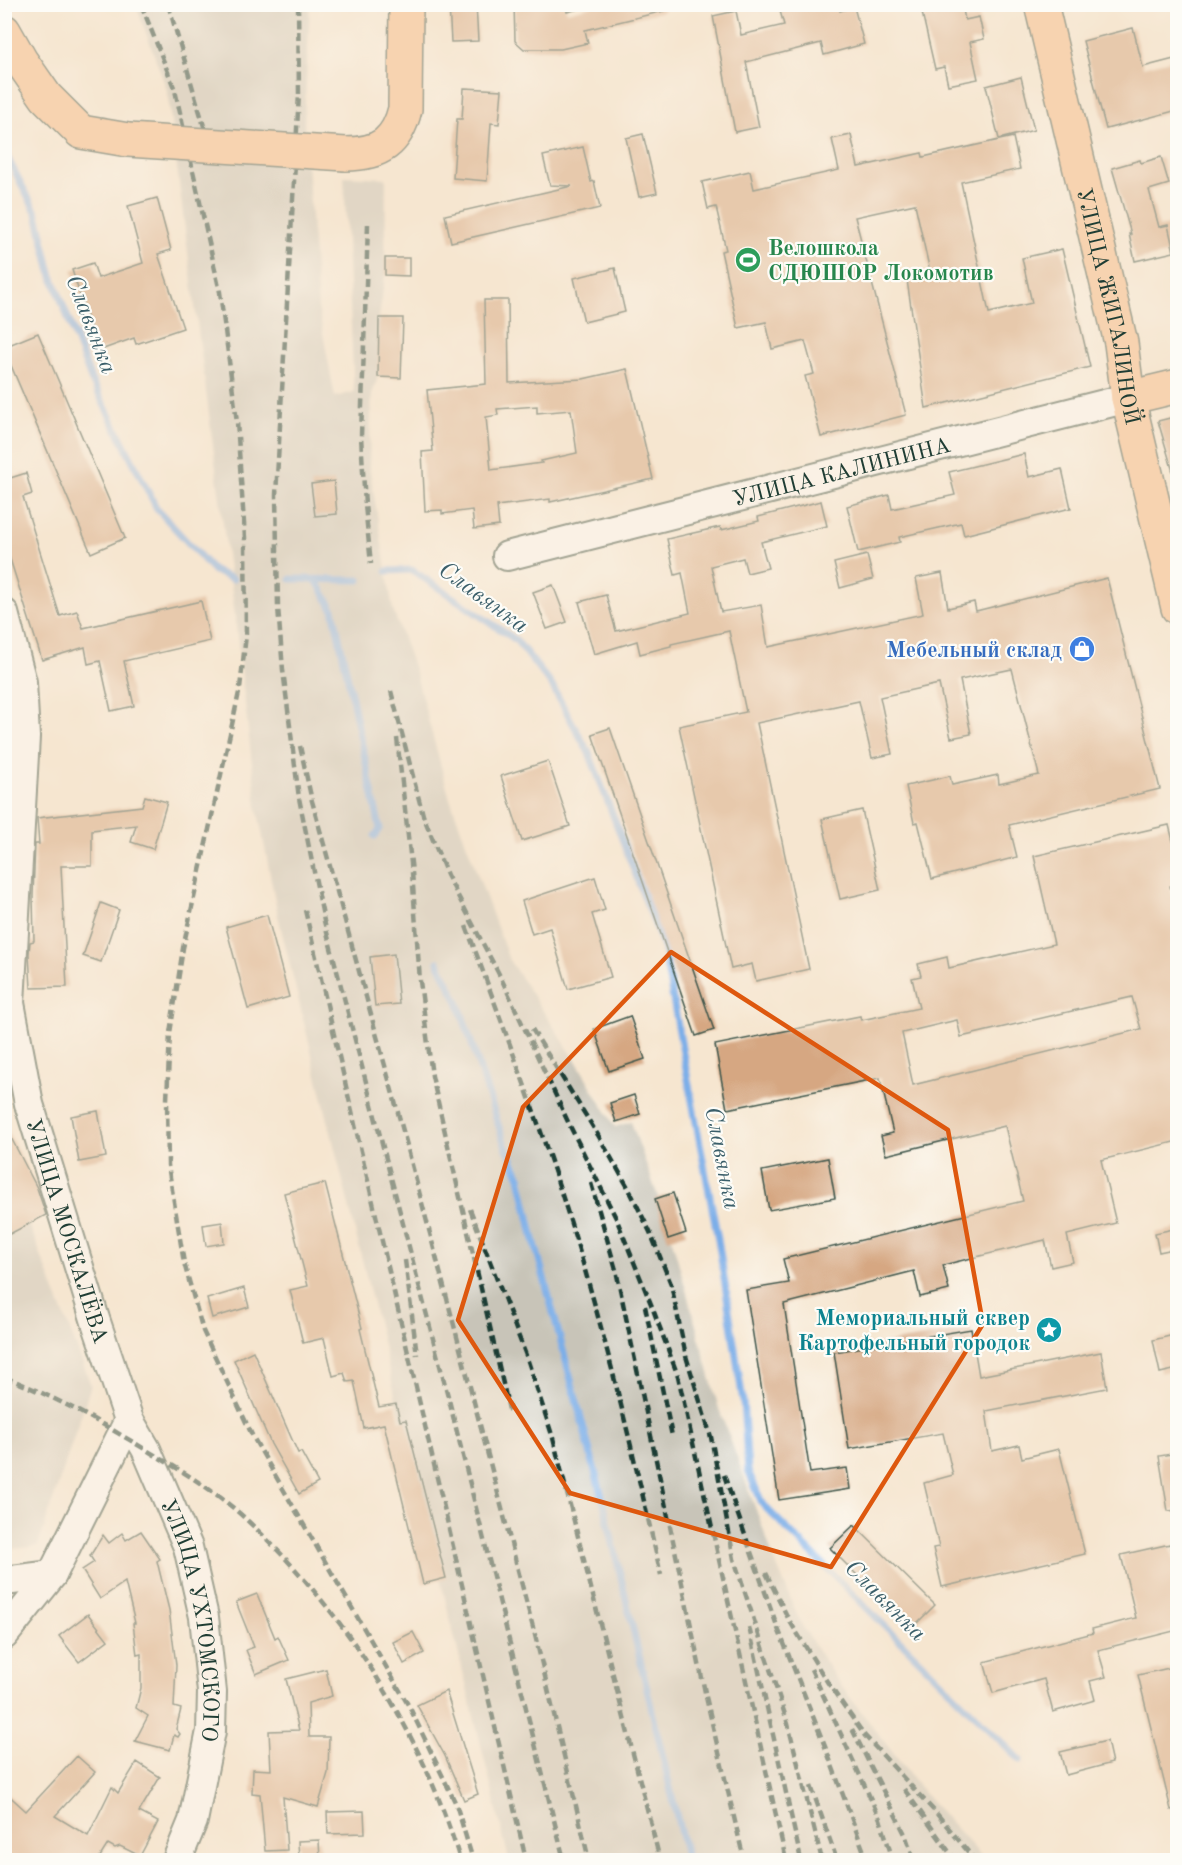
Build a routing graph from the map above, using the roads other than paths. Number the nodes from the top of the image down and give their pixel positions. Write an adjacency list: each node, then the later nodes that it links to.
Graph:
1 (406, 4): 3 (main road, bridge)
2 (1041, 4): 5 (main road, УЛИЦА ЖИГАЛИНОЙ)
3 (4, 31)
4 (1178, 386): 5 (main road, УЛИЦА КАЛИНИНА)
5 (1128, 398): 6 (street, УЛИЦА КАЛИНИНА); 7 (main road, УЛИЦА ЖИГАЛИНОЙ)
6 (507, 556)
7 (1178, 608)
8 (4, 613): 9 (street, УЛИЦА МОСКАЛЁВА)
9 (15, 739): 10 (street, УЛИЦА МОСКАЛЁВА)
10 (10, 1054): 11 (street, УЛИЦА МОСКАЛЁВА)
11 (129, 1420): 12 (street); 15 (street, УЛИЦА УХТОМСКОГО)
12 (52, 1575): 13 (street); 14 (street)
13 (4, 1581)
14 (4, 1635)
15 (177, 1860)

